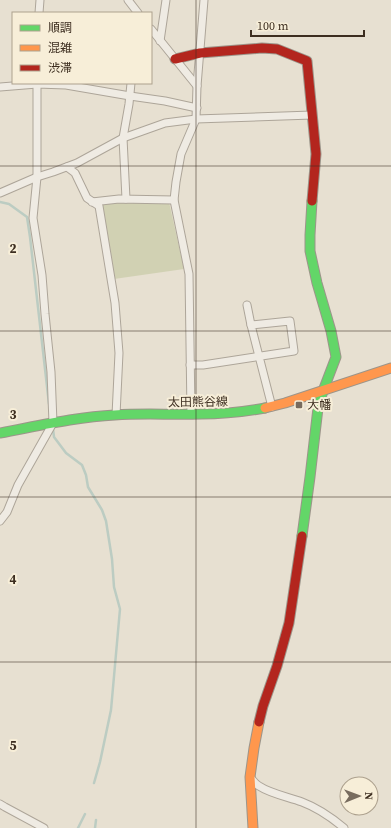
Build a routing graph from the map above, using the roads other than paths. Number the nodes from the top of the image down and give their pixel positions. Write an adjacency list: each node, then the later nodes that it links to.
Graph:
1 (40, 0): 7 (street)
2 (128, 0): 6 (street)
3 (136, 0): 6 (street)
4 (166, 0): 9 (street)
5 (204, 0): 10 (street)
6 (137, 11)
7 (39, 12)
8 (152, 30): 9 (street)
9 (160, 41): 11 (street)
10 (200, 54): 11 (street); 14 (street); 18 (street)
11 (175, 59): 14 (street)
12 (37, 84): 15 (street); 16 (street); 22 (street)
13 (131, 84): 16 (street)
14 (197, 86): 17 (street)
15 (0, 87)
16 (130, 96): 17 (street); 20 (street)
17 (197, 108): 19 (street)
18 (312, 115): 19 (street); 32 (street)
19 (196, 119): 20 (street); 25 (street)
20 (123, 138): 21 (street); 24 (street)
21 (67, 167): 22 (street); 26 (street)
22 (37, 177): 23 (street); 36 (street)
23 (0, 193)
24 (126, 199): 25 (street); 26 (street)
25 (174, 200): 30 (street)
26 (92, 202): 35 (street)
27 (247, 305): 28 (street)
28 (251, 325): 29 (street); 29 (street)
29 (259, 357): 30 (street); 33 (street)
30 (190, 365): 34 (street)
31 (391, 368): 32 (street, 太田熊谷線)
32 (323, 391): 33 (street, 太田熊谷線); 39 (street)
33 (272, 407): 34 (street, 太田熊谷線)
34 (191, 414): 35 (street, 太田熊谷線)
35 (116, 415): 36 (street, 太田熊谷線)
36 (53, 423): 37 (street, 太田熊谷線); 38 (street)
37 (0, 434)
38 (0, 521)
39 (250, 777): 42 (street); 43 (street)
40 (0, 804): 41 (street)
41 (44, 828)
42 (253, 828)
43 (344, 828)

